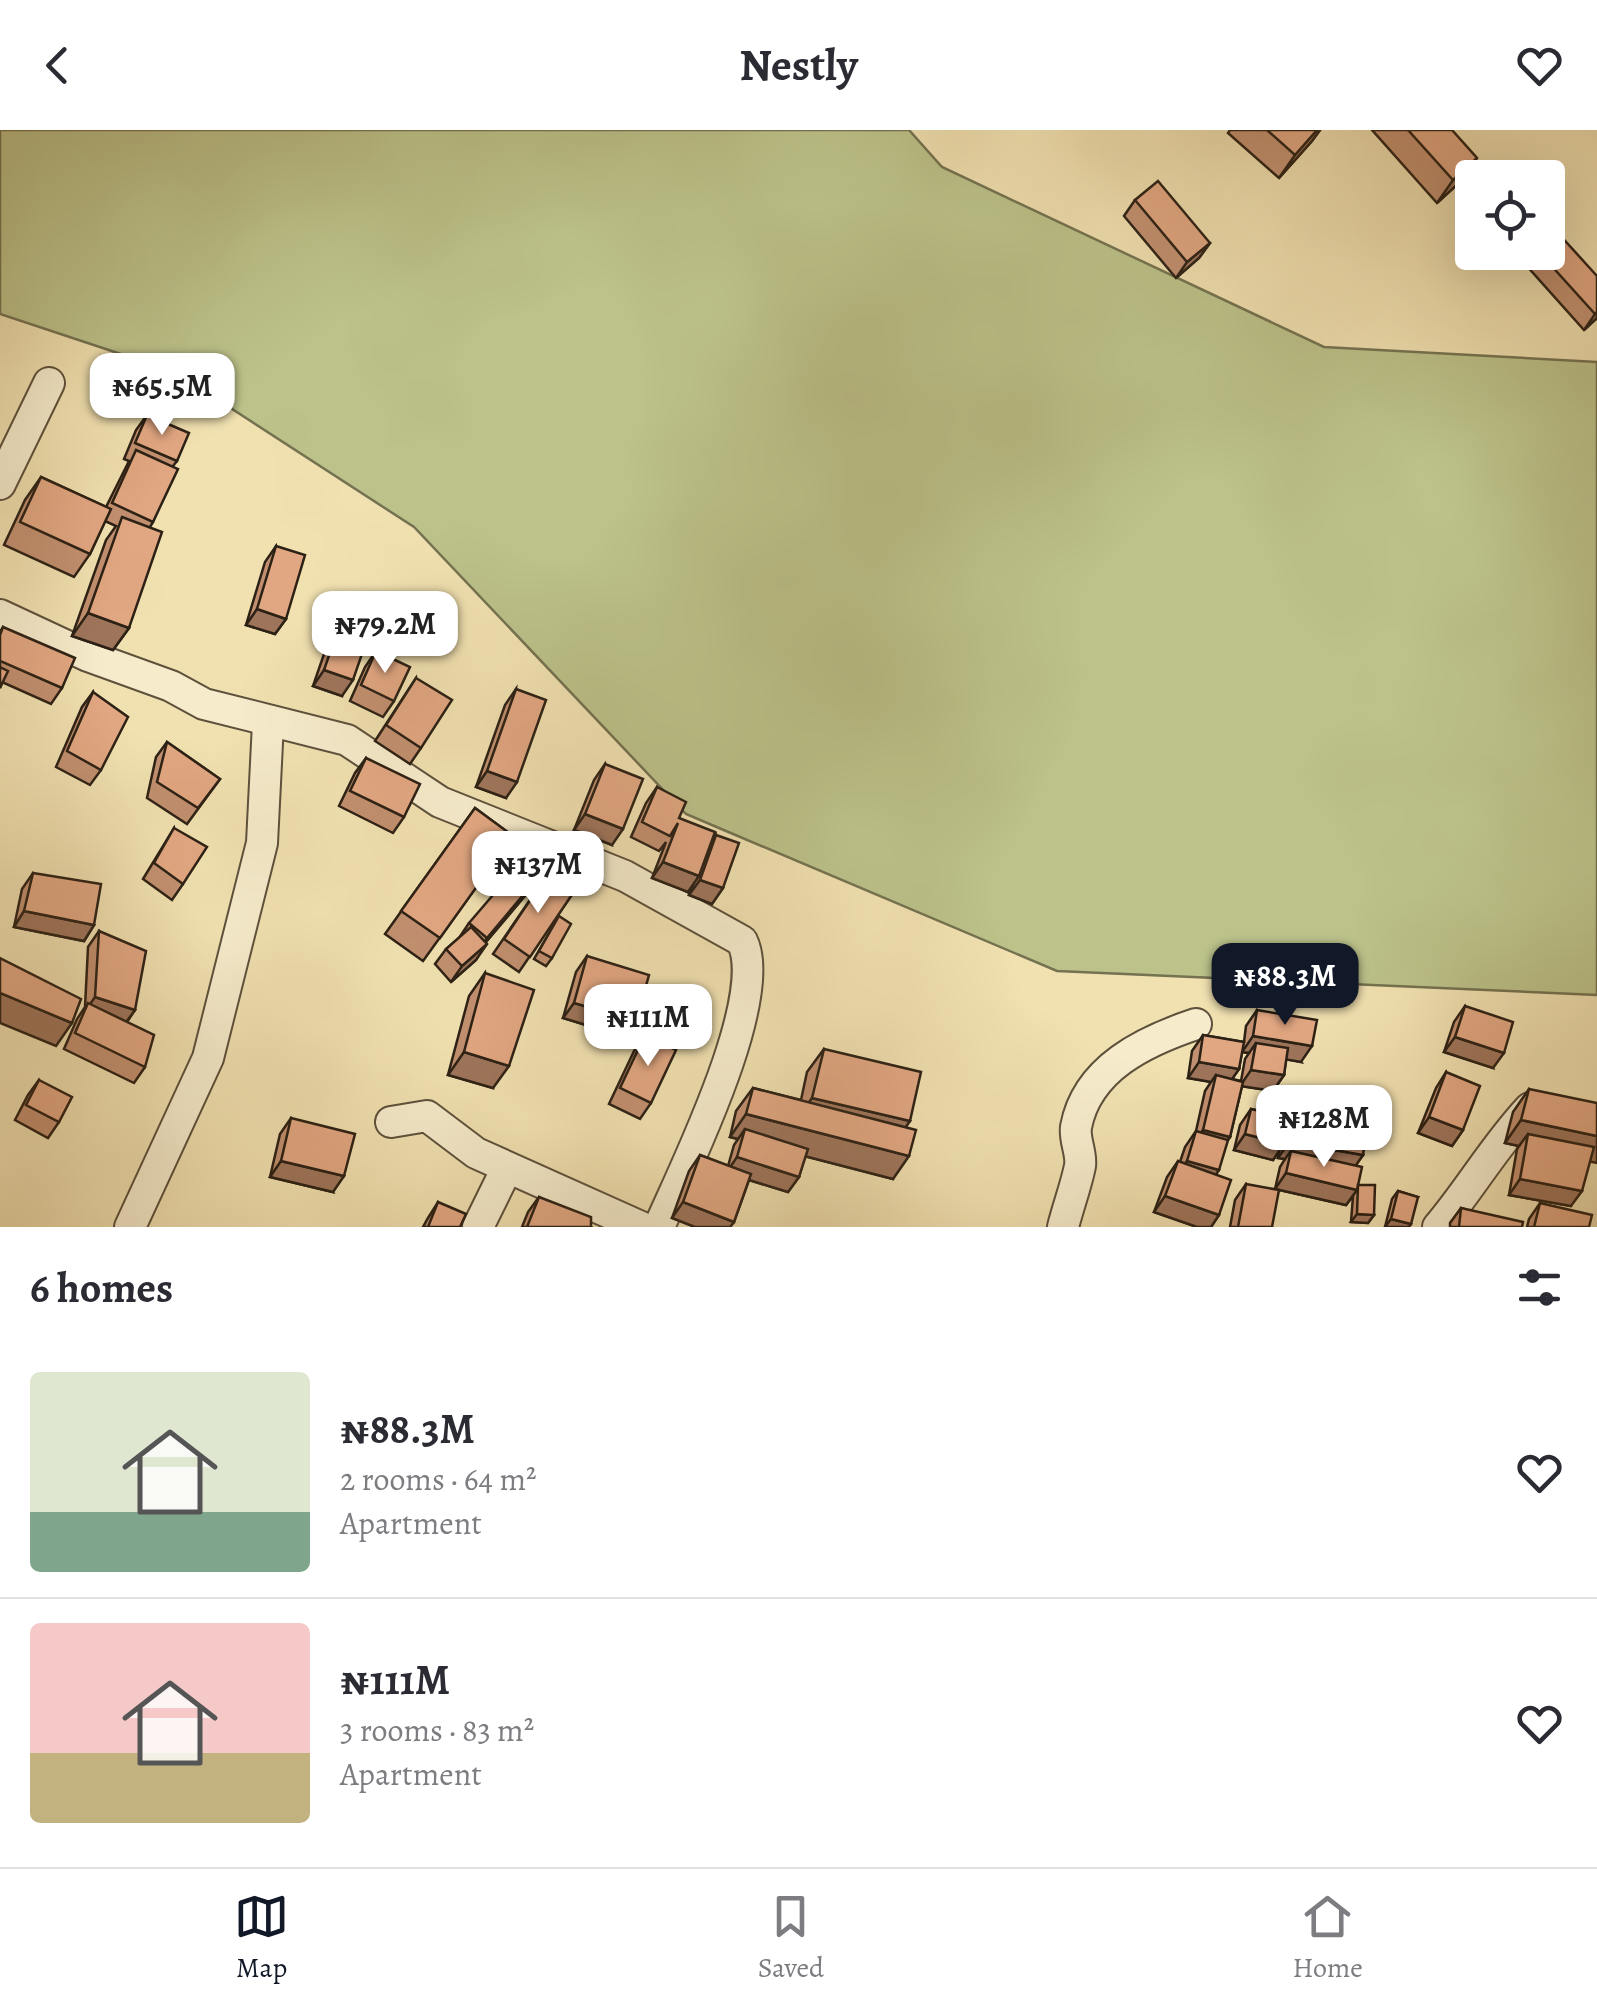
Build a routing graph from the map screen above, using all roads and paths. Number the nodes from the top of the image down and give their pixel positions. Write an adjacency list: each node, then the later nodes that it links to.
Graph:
1 (48, 383): 2 (street)
2 (0, 484)
3 (0, 616): 4 (street)
4 (268, 723): 9 (street); 12 (street)
5 (1196, 1024): 13 (street)
6 (1530, 1108): 14 (street)
7 (391, 1122): 8 (street)
8 (507, 1168): 10 (street); 11 (street)
9 (130, 1227)
10 (478, 1227)
11 (641, 1227)
12 (658, 1227)
13 (1064, 1227)
14 (1438, 1227)

